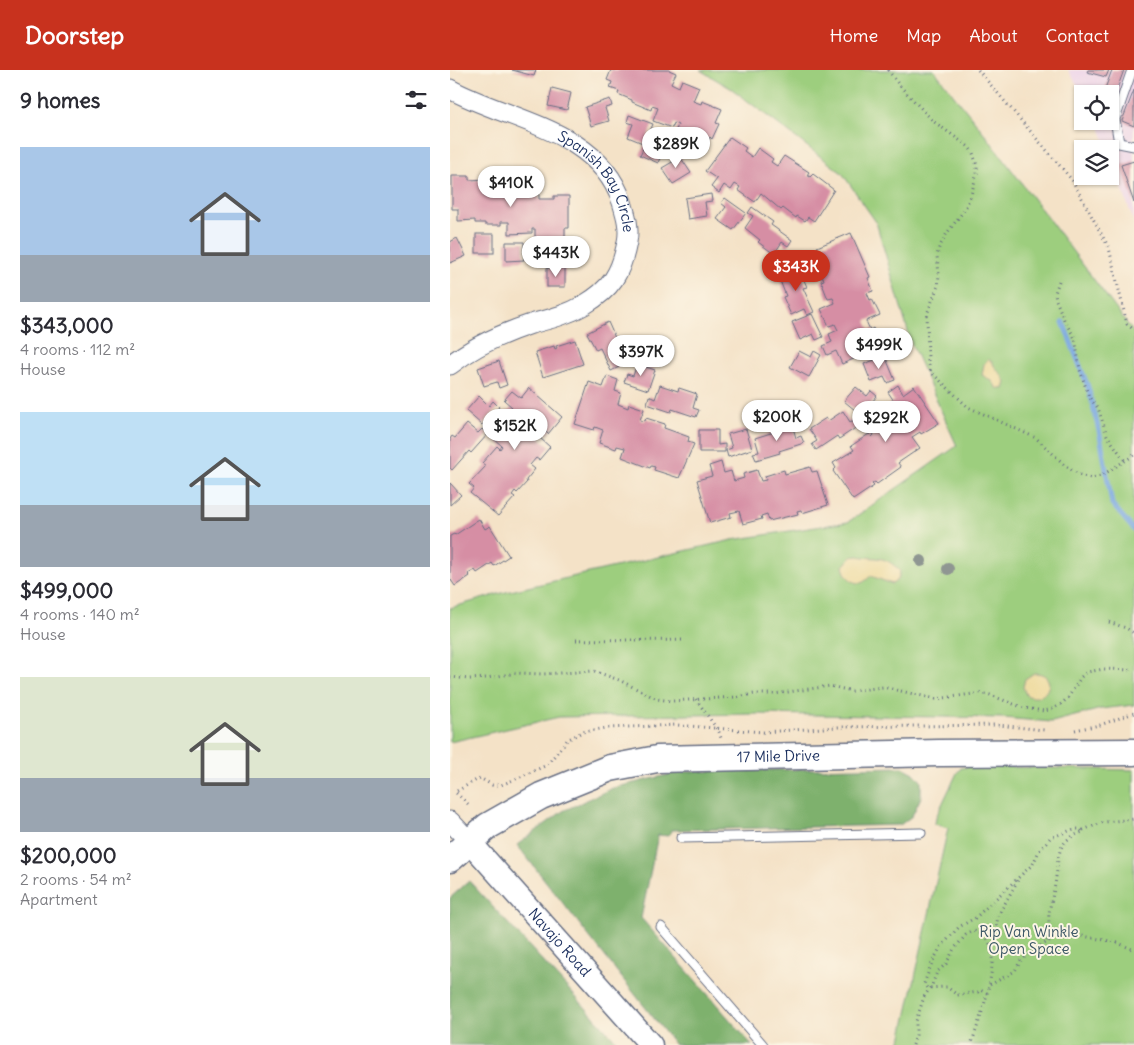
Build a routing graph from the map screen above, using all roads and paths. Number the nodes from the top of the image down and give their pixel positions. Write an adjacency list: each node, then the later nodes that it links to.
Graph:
1 (888, 70): 10 (path)
2 (978, 70): 7 (path)
3 (1132, 70): 5 (lane)
4 (450, 89): 8 (street, Spanish Bay Circle)
5 (1134, 146)
6 (1059, 281): 10 (path)
7 (1134, 330)
8 (450, 365)
9 (1134, 455): 10 (path)
10 (1124, 461)
11 (1109, 622): 12 (path)
12 (1134, 633)
13 (576, 640): 14 (path)
14 (685, 640)
15 (1134, 670): 17 (path)
16 (450, 677): 17 (path)
17 (695, 699): 19 (path)
18 (1134, 713): 21 (path)
19 (716, 728): 20 (path); 23 (path); 24 (path)
20 (1048, 730)
21 (1073, 730)
22 (1134, 752): 23 (main road, 17 Mile Drive)
23 (719, 758): 30 (main road, 17 Mile Drive)
24 (468, 804)
25 (1134, 819): 27 (path)
26 (450, 821): 30 (street)
27 (1083, 830): 32 (path); 34 (path)
28 (921, 833): 29 (lane)
29 (681, 838)
30 (469, 841): 31 (main road, 17 Mile Drive); 40 (street, Navajo Road)
31 (450, 859)
32 (1021, 876): 36 (path); 38 (path)
33 (661, 927): 41 (lane)
34 (1046, 942): 35 (path); 37 (path)
35 (1134, 950)
36 (992, 954): 37 (path); 38 (path)
37 (990, 985): 39 (path)
38 (930, 988): 39 (path); 42 (path)
39 (987, 994): 43 (path)
40 (651, 1045)
41 (763, 1045)
42 (913, 1045)
43 (971, 1045)

